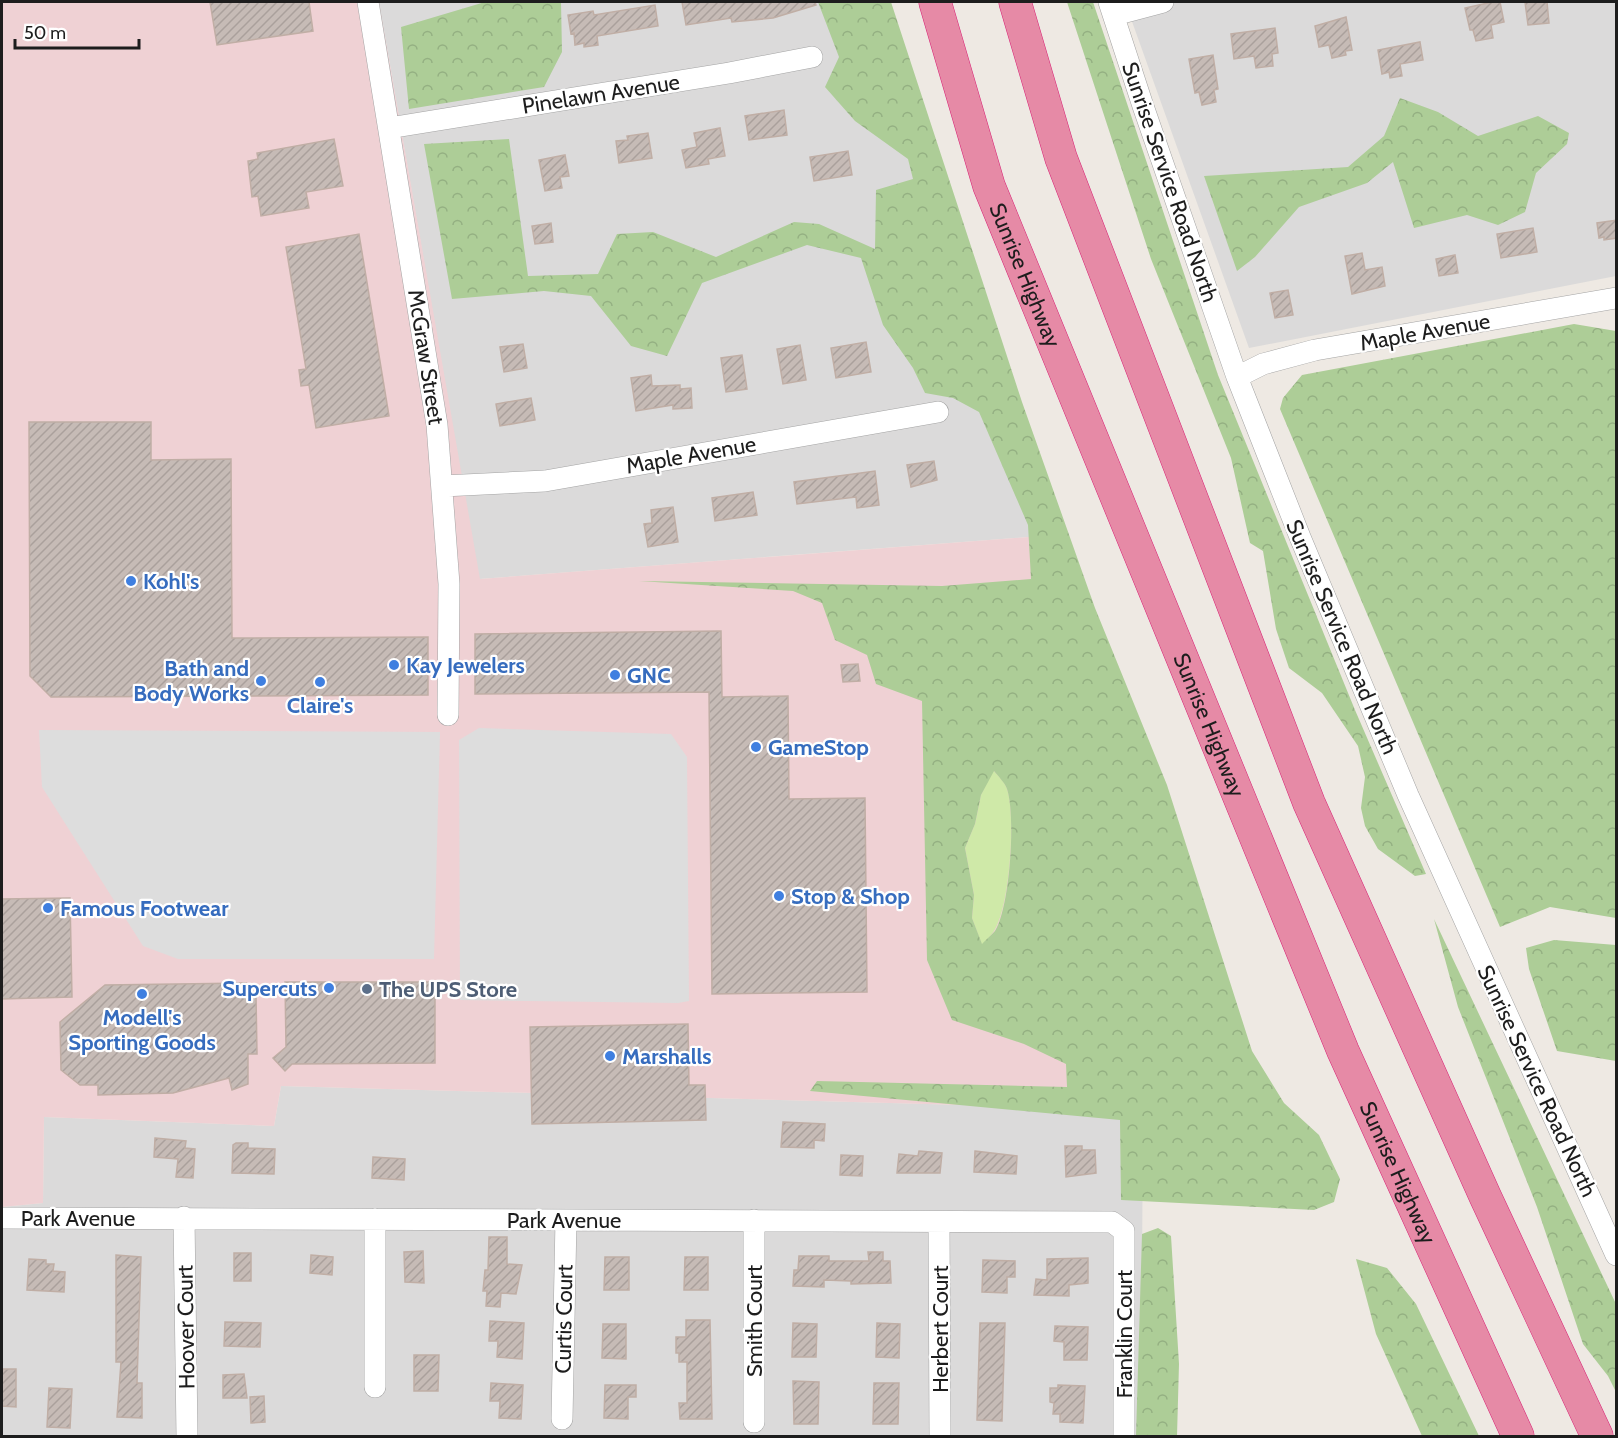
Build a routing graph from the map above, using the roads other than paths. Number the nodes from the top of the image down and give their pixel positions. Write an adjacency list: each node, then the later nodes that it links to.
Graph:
1 (368, 2): 7 (street, McGraw Street)
2 (935, 2): 27 (highway, Sunrise Highway)
3 (1015, 2): 28 (highway)
4 (1163, 2): 5 (street)
5 (1111, 8): 9 (street, Sunrise Service Road North)
6 (813, 57): 7 (street, Pinelawn Avenue)
7 (389, 128): 11 (street, McGraw Street)
8 (1617, 298): 9 (street, Maple Avenue)
9 (1237, 377): 20 (street, Sunrise Service Road North)
10 (938, 412): 11 (street, Maple Avenue)
11 (443, 486): 12 (street, McGraw Street)
12 (448, 715)
13 (184, 1217): 14 (street, Park Avenue); 15 (street, Park Avenue); 24 (street, Hoover Court)
14 (2, 1218)
15 (375, 1219): 16 (street, Park Avenue); 21 (street)
16 (566, 1220): 17 (street, Park Avenue); 22 (street, Curtis Court)
17 (754, 1220): 18 (street, Park Avenue); 23 (street, Smith Court)
18 (939, 1222): 19 (street, Park Avenue); 25 (street, Herbert Court)
19 (1124, 1232): 26 (street, Franklin Court)
20 (1617, 1255)
21 (375, 1387)
22 (562, 1419)
23 (754, 1422)
24 (187, 1437)
25 (940, 1437)
26 (1124, 1437)
27 (1518, 1437)
28 (1597, 1437)

